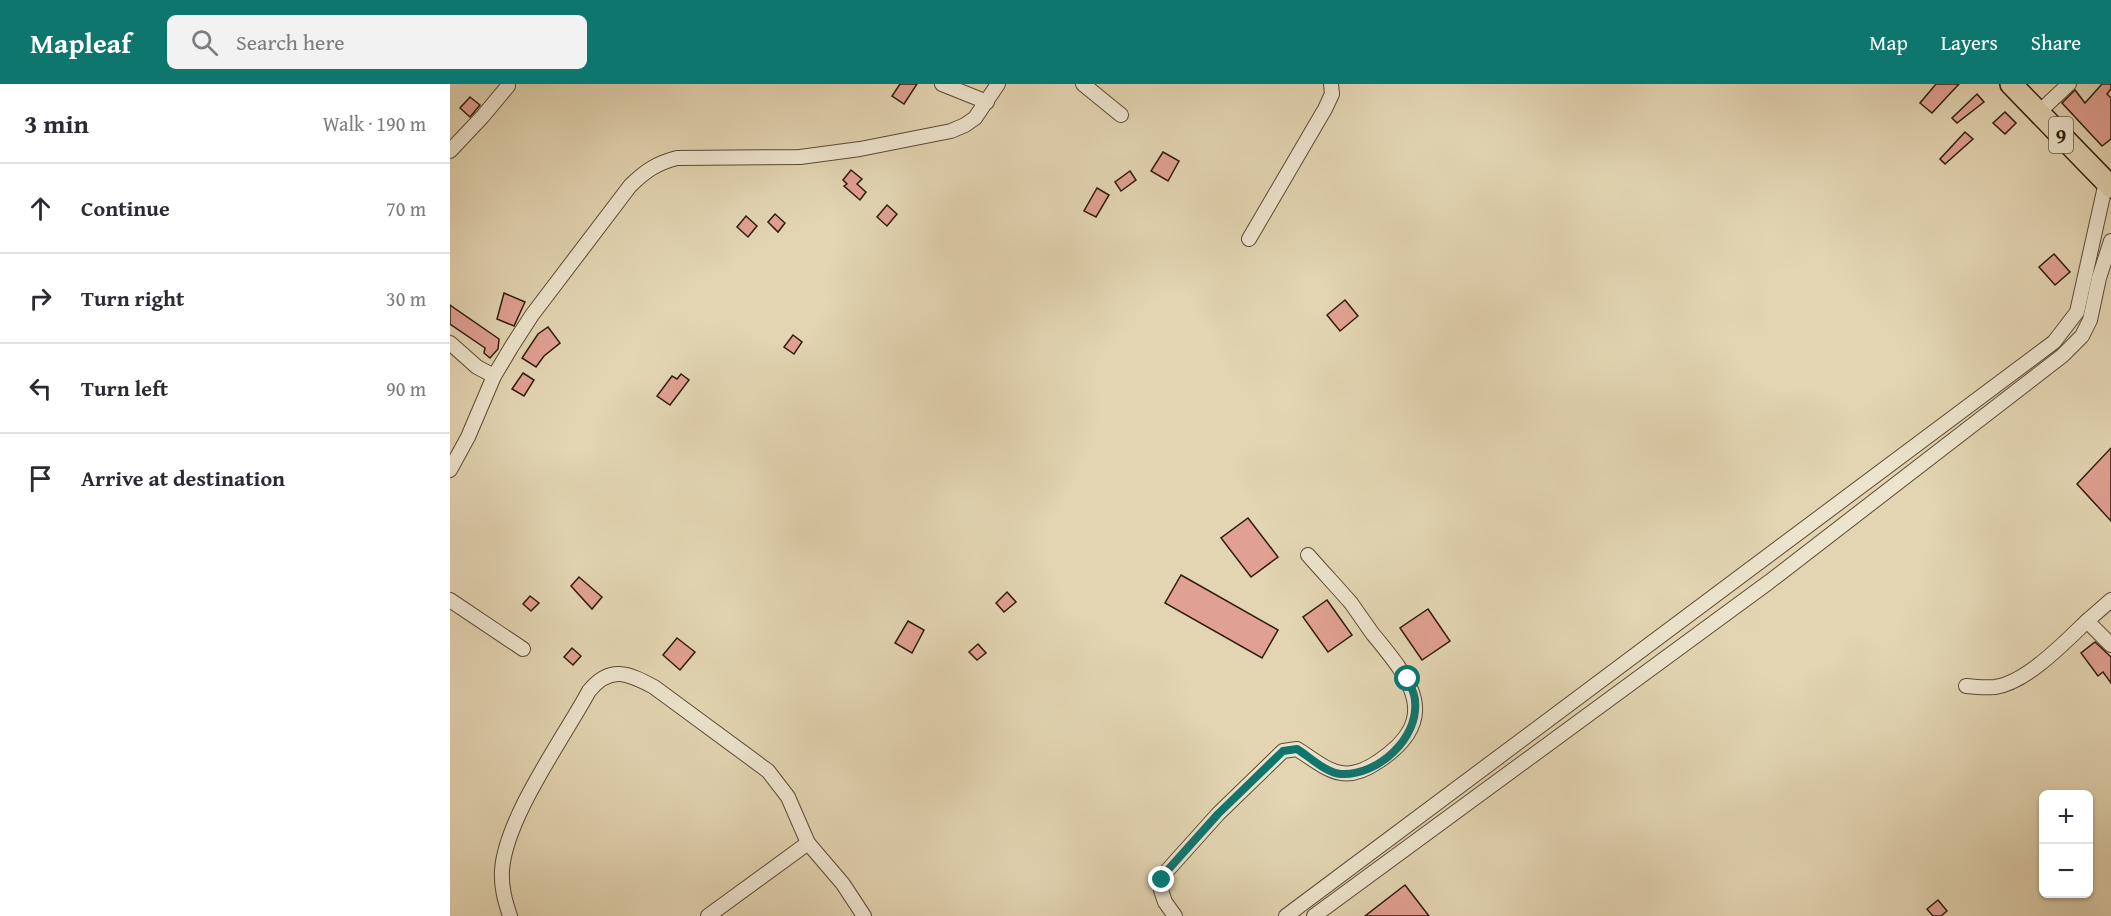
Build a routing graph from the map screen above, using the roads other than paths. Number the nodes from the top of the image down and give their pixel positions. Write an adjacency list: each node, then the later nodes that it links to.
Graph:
1 (942, 84): 8 (street)
2 (998, 84): 8 (street)
3 (1083, 84): 10 (street)
4 (1331, 84): 13 (street)
5 (2011, 84): 9 (highway, 9)
6 (2069, 84): 9 (street)
7 (508, 86): 11 (street)
8 (987, 102): 16 (street)
9 (2039, 112): 12 (highway, 9)
10 (1120, 115)
11 (450, 151)
12 (2108, 184): 30 (street)
13 (1249, 239)
14 (2111, 241): 31 (street)
15 (450, 343): 16 (street)
16 (494, 376): 17 (street)
17 (450, 471)
18 (1308, 555): 29 (street)
19 (450, 600): 23 (street)
20 (2111, 600): 21 (street)
21 (2087, 621): 22 (street); 24 (street)
22 (2111, 645)
23 (523, 649)
24 (1966, 686)
25 (808, 843): 26 (street); 27 (street); 28 (street)
26 (510, 916)
27 (708, 916)
28 (864, 916)
29 (1175, 916)
30 (1286, 916)
31 (1314, 916)

